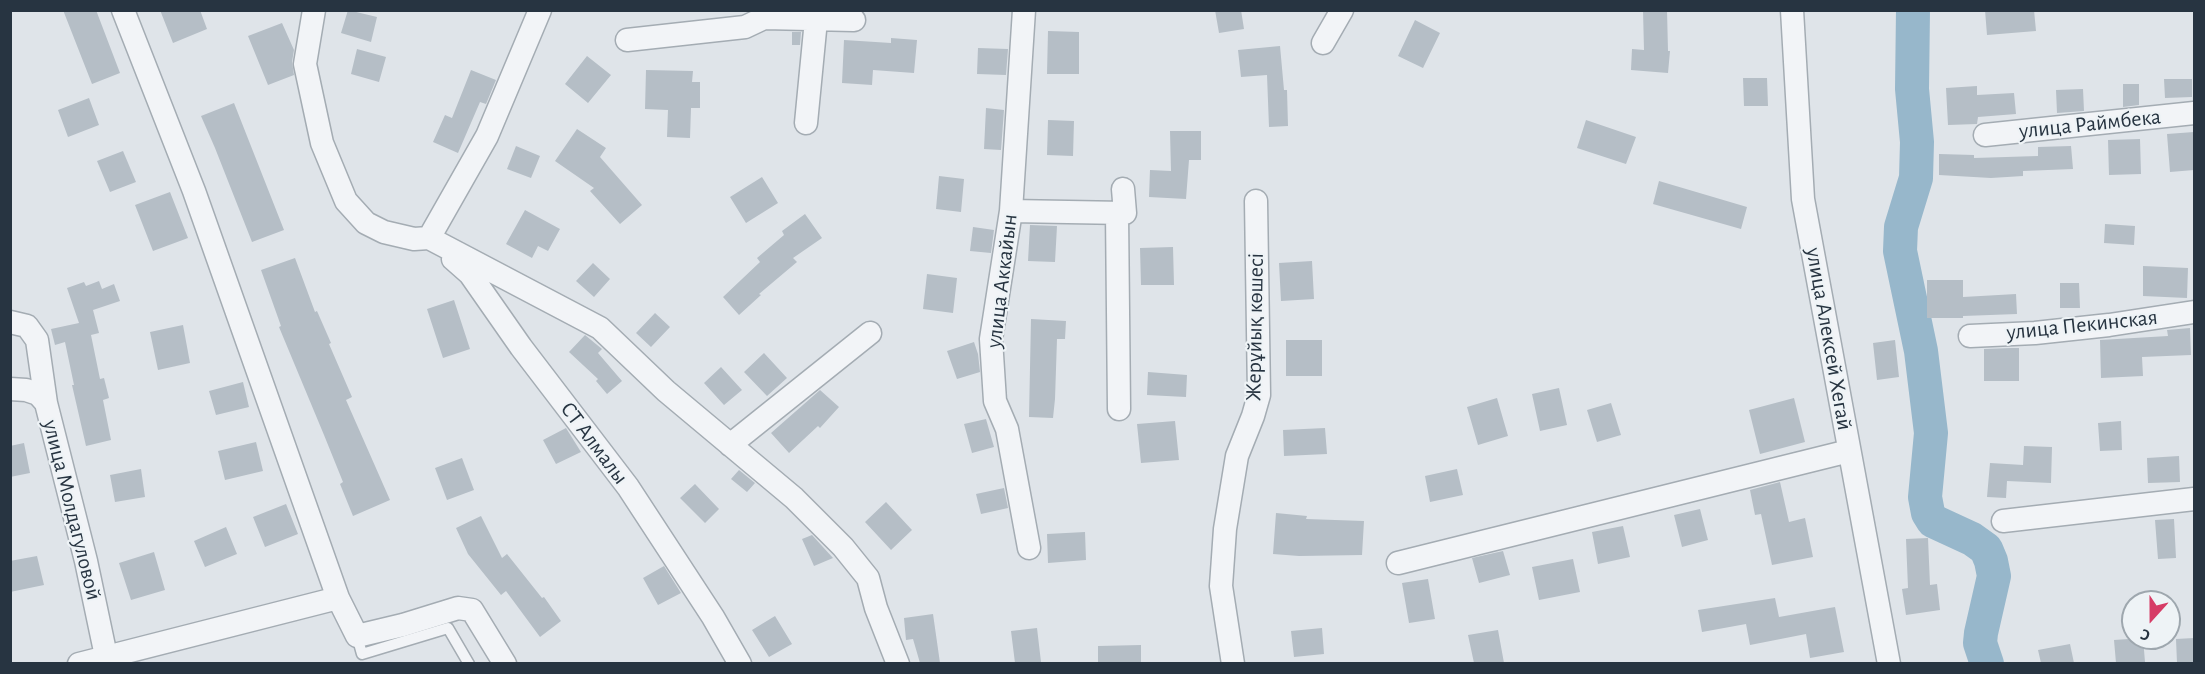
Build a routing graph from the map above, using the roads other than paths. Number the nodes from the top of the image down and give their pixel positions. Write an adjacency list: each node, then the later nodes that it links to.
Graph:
1 (123, 10): 33 (street)
2 (314, 10): 19 (street)
3 (540, 10): 19 (street)
4 (1024, 10): 17 (street, улица Аккайын)
5 (1342, 10): 11 (street)
6 (1792, 10): 28 (street, улица Алексей Хегай)
7 (765, 14): 8 (street); 10 (street)
8 (816, 20): 9 (street); 13 (street)
9 (854, 20)
10 (627, 40)
11 (1323, 43)
12 (2194, 113): 14 (street, улица Раймбека)
13 (806, 123)
14 (1985, 135)
15 (1123, 189): 18 (street)
16 (1256, 201): 41 (street, Жерұйық көшесі)
17 (1011, 211): 18 (street); 31 (street, улица Аккайын)
18 (1117, 213): 26 (street)
19 (429, 238): 27 (street); 39 (street, СТ Алмалы)
20 (2194, 312): 23 (street, улица Пекинская)
21 (10, 322): 25 (street)
22 (870, 333): 27 (street)
23 (1970, 336)
24 (10, 389): 25 (street, улица Молдагуловой)
25 (46, 403): 35 (street, улица Молдагуловой)
26 (1119, 409)
27 (730, 445): 40 (street)
28 (1849, 451): 32 (street); 42 (street, улица Алексей Хегай)
29 (2194, 499): 30 (street)
30 (2003, 521)
31 (1029, 548)
32 (1398, 563)
33 (338, 598): 34 (street); 35 (street)
34 (357, 636): 37 (lane); 38 (street)
35 (106, 656): 36 (street)
36 (79, 663)
37 (470, 663)
38 (505, 663)
39 (740, 663)
40 (898, 663)
41 (1233, 663)
42 (1889, 663)

